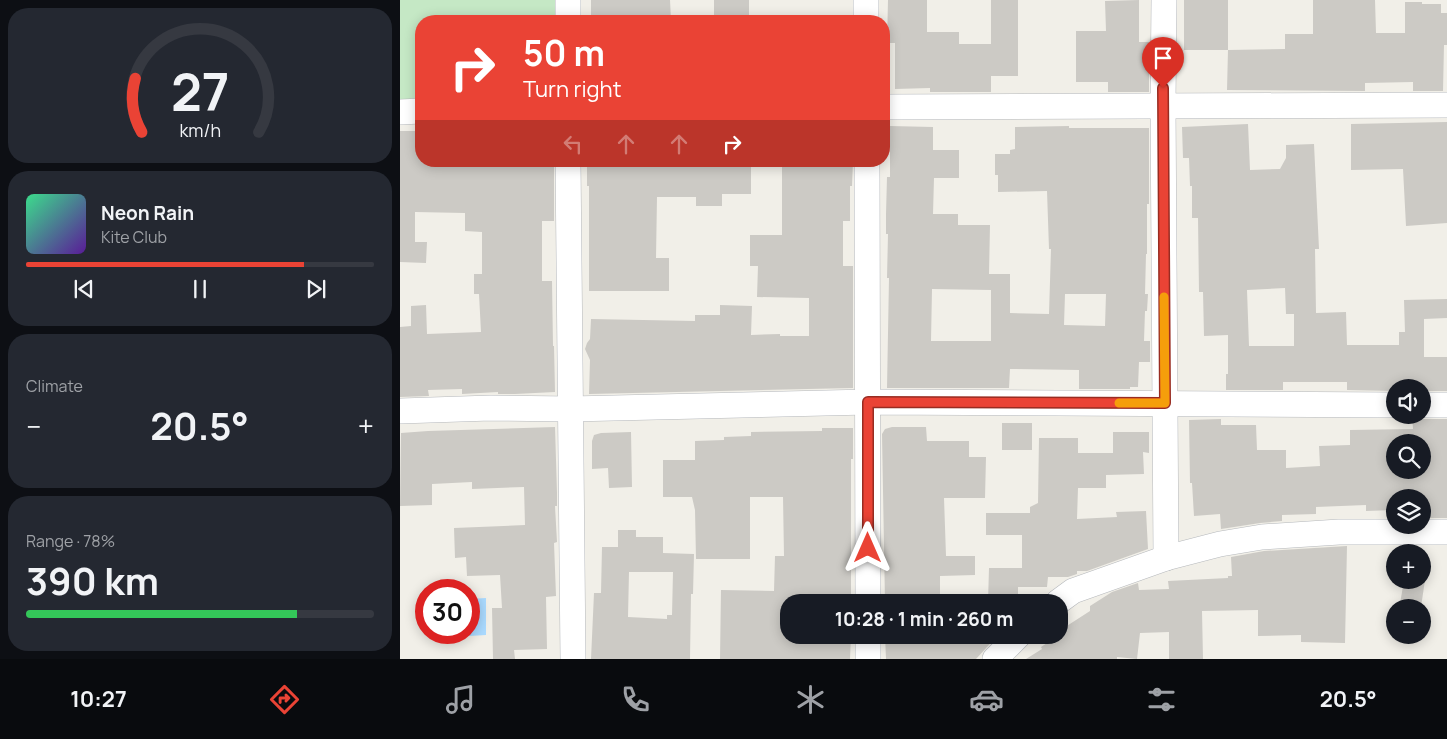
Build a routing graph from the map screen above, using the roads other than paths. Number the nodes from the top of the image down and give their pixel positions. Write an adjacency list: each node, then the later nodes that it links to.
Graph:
1 (568, 0): 4 (street)
2 (866, 0): 5 (street)
3 (1164, 0): 6 (street)
4 (568, 15)
5 (866, 15)
6 (1163, 105): 7 (street); 8 (street); 14 (street)
7 (1447, 105)
8 (890, 107)
9 (415, 111): 10 (street)
10 (400, 112)
11 (568, 167): 18 (street)
12 (867, 167): 13 (street)
13 (868, 402): 14 (street); 18 (street); 22 (street)
14 (1165, 403): 15 (street); 21 (street)
15 (1386, 405)
16 (1431, 405): 17 (street)
17 (1447, 405)
18 (571, 409): 19 (street); 26 (street)
19 (400, 411)
20 (1447, 532): 21 (street)
21 (1166, 558): 23 (street)
22 (868, 594)
23 (1068, 595)
24 (868, 644): 27 (street)
25 (1010, 644): 28 (street)
26 (573, 659)
27 (868, 659)
28 (995, 659)

